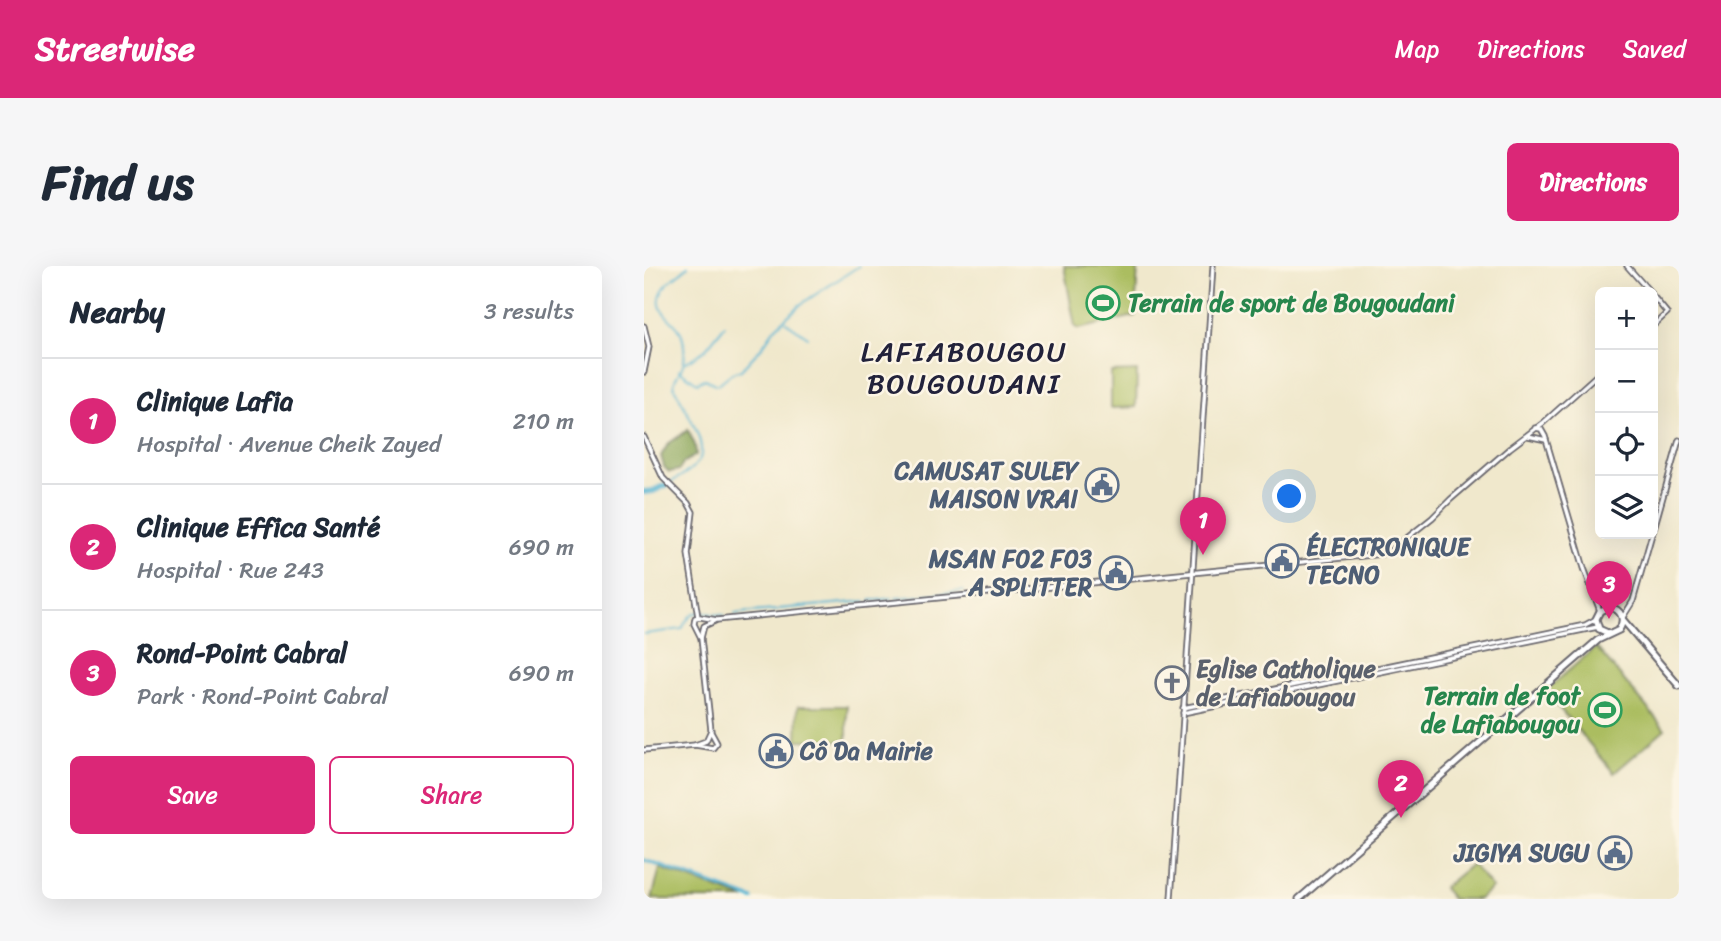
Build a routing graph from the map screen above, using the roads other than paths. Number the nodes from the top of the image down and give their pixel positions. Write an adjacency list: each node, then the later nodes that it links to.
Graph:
1 (1213, 266): 19 (street)
2 (1627, 266): 3 (street)
3 (1645, 287)
4 (1658, 302): 5 (street)
5 (1658, 321)
6 (644, 326): 7 (street)
7 (644, 372)
8 (1595, 376): 9 (street)
9 (1543, 423): 10 (street); 11 (street)
10 (1533, 429): 11 (street); 12 (street); 14 (street)
11 (1544, 433): 14 (street); 15 (street)
12 (1527, 435): 14 (street); 19 (street)
13 (644, 437): 24 (street)
14 (1538, 437): 15 (street)
15 (1546, 440): 20 (street)
16 (1679, 440): 17 (street)
17 (1658, 515)
18 (1651, 539): 23 (street)
19 (1192, 574): 26 (street); 36 (street)
20 (1590, 583): 21 (street); 22 (street)
21 (1609, 607): 22 (main road); 23 (main road)
22 (1600, 611): 25 (main road)
23 (1623, 615): 30 (main road); 33 (main road)
24 (700, 617): 26 (street); 27 (street); 28 (street)
25 (1596, 619): 29 (main road); 36 (street)
26 (717, 620): 27 (street)
27 (704, 626): 28 (street); 32 (street)
28 (696, 627): 32 (street)
29 (1599, 628): 31 (main road); 34 (main road); 36 (street)
30 (1619, 629): 31 (main road); 33 (main road)
31 (1608, 633): 34 (main road)
32 (701, 638): 37 (street)
33 (1637, 638): 35 (main road)
34 (1598, 640): 42 (main road)
35 (1679, 686)
36 (1183, 710): 41 (street)
37 (710, 730): 38 (street); 39 (street)
38 (716, 741): 39 (street); 39 (street)
39 (707, 742): 40 (street)
40 (644, 750)
41 (1171, 899)
42 (1299, 899)

